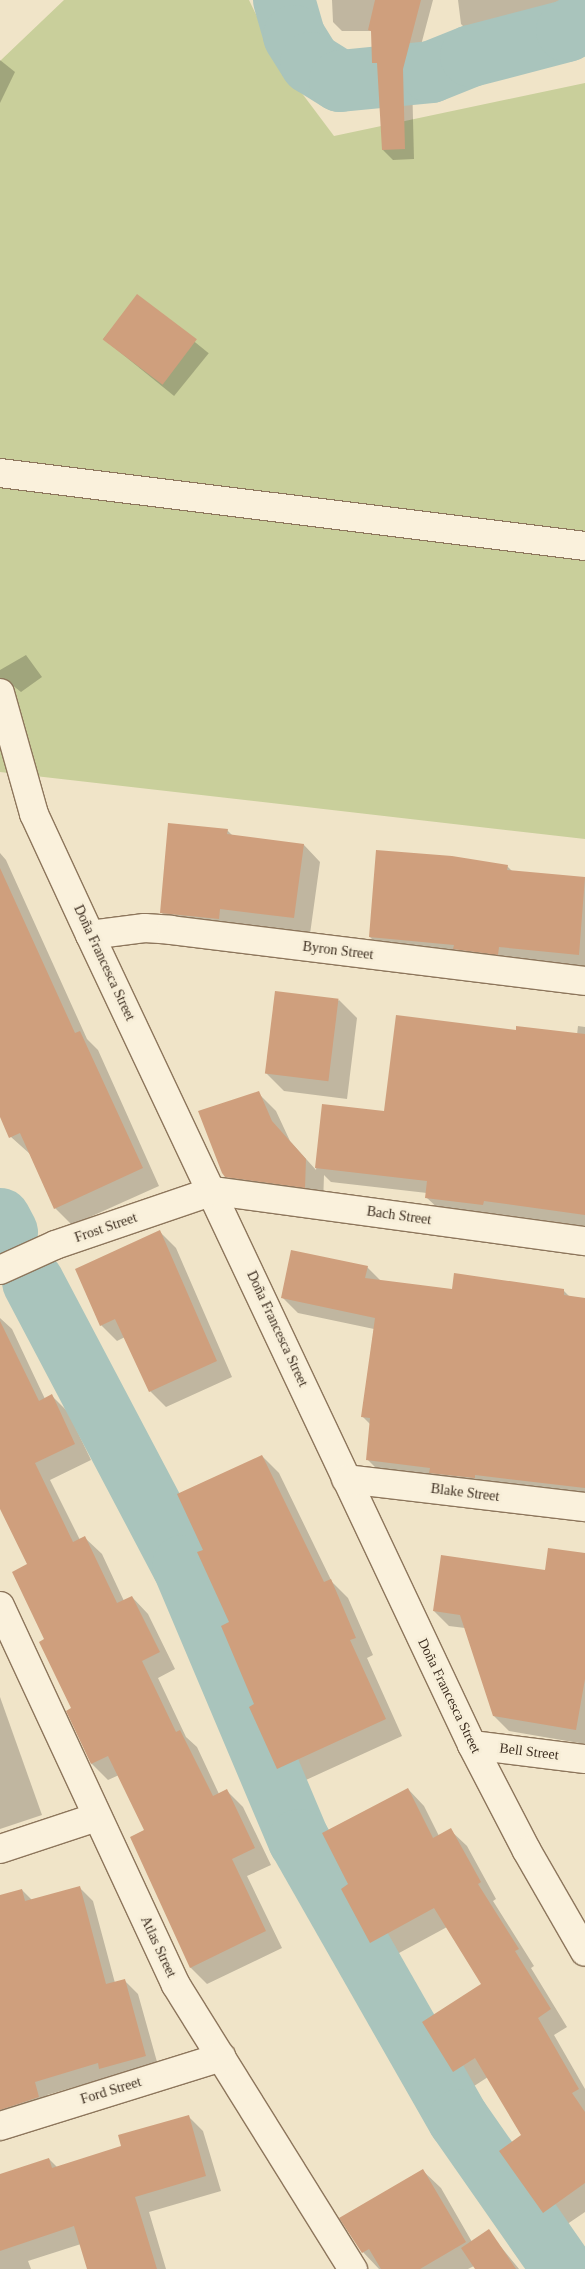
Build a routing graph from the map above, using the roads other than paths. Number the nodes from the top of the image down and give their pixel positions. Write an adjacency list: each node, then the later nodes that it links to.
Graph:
1 (0, 473): 2 (street)
2 (585, 546)
3 (0, 692): 4 (street, Doña Francesca Street)
4 (90, 935): 5 (street, Byron Street); 6 (street, Doña Francesca Street)
5 (585, 981)
6 (214, 1191): 7 (street, Bach Street); 8 (street, Frost Street); 9 (street, Doña Francesca Street)
7 (585, 1241)
8 (0, 1270)
9 (346, 1478): 10 (street, Blake Street); 12 (street, Doña Francesca Street)
10 (585, 1507)
11 (0, 1606): 14 (street, Atlas Street)
12 (472, 1745): 13 (street, Bell Street); 16 (street, Doña Francesca Street)
13 (585, 1759)
14 (97, 1817): 15 (street); 17 (street, Atlas Street)
15 (0, 1849)
16 (585, 1952)
17 (222, 2058): 18 (street, Ford Street); 19 (street, Atlas Street)
18 (0, 2126)
19 (352, 2269)

